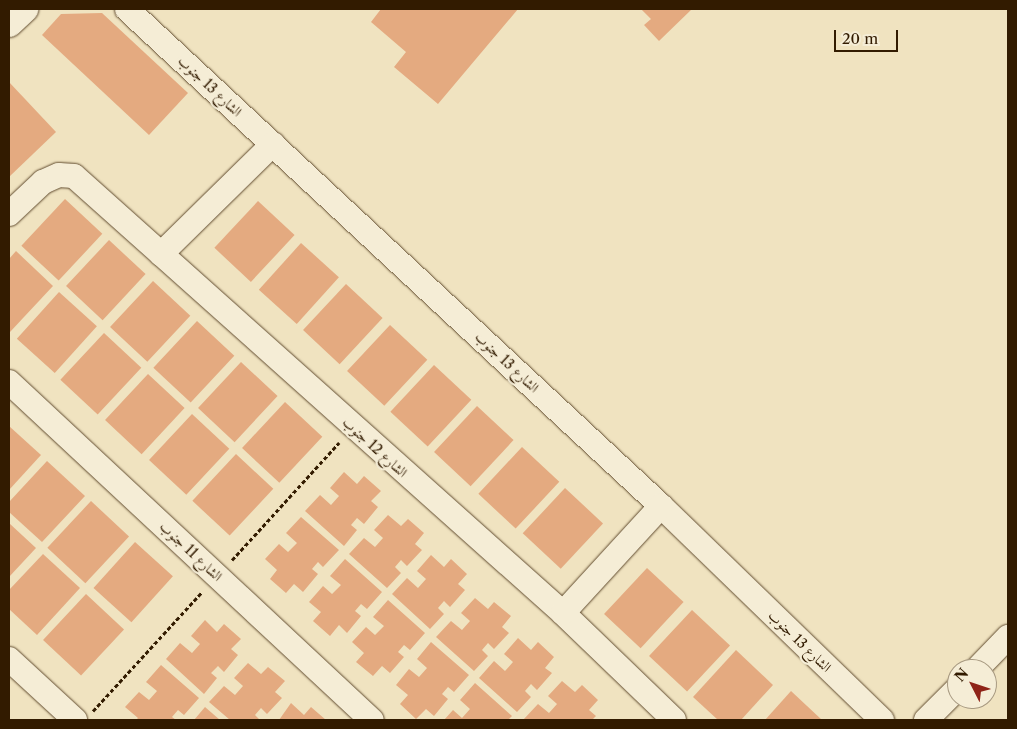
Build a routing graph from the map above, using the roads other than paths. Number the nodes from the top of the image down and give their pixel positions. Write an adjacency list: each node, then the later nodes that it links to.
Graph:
1 (24, 9): 3 (main road)
2 (127, 9): 4 (street, الشارع 13 جنوب)
3 (9, 23)
4 (273, 144): 6 (street); 8 (street, الشارع 13 جنوب)
5 (9, 214): 6 (street, الشارع 12 جنوب)
6 (161, 254): 9 (street, الشارع 12 جنوب)
7 (9, 382): 15 (street, الشارع 11 جنوب)
8 (661, 506): 9 (street); 17 (street, الشارع 13 جنوب)
9 (563, 613): 16 (street, الشارع 12 جنوب)
10 (1008, 637): 12 (street)
11 (9, 658): 14 (street)
12 (987, 659)
13 (947, 699): 18 (street)
14 (74, 720)
15 (372, 720)
16 (674, 720)
17 (882, 720)
18 (926, 720)

